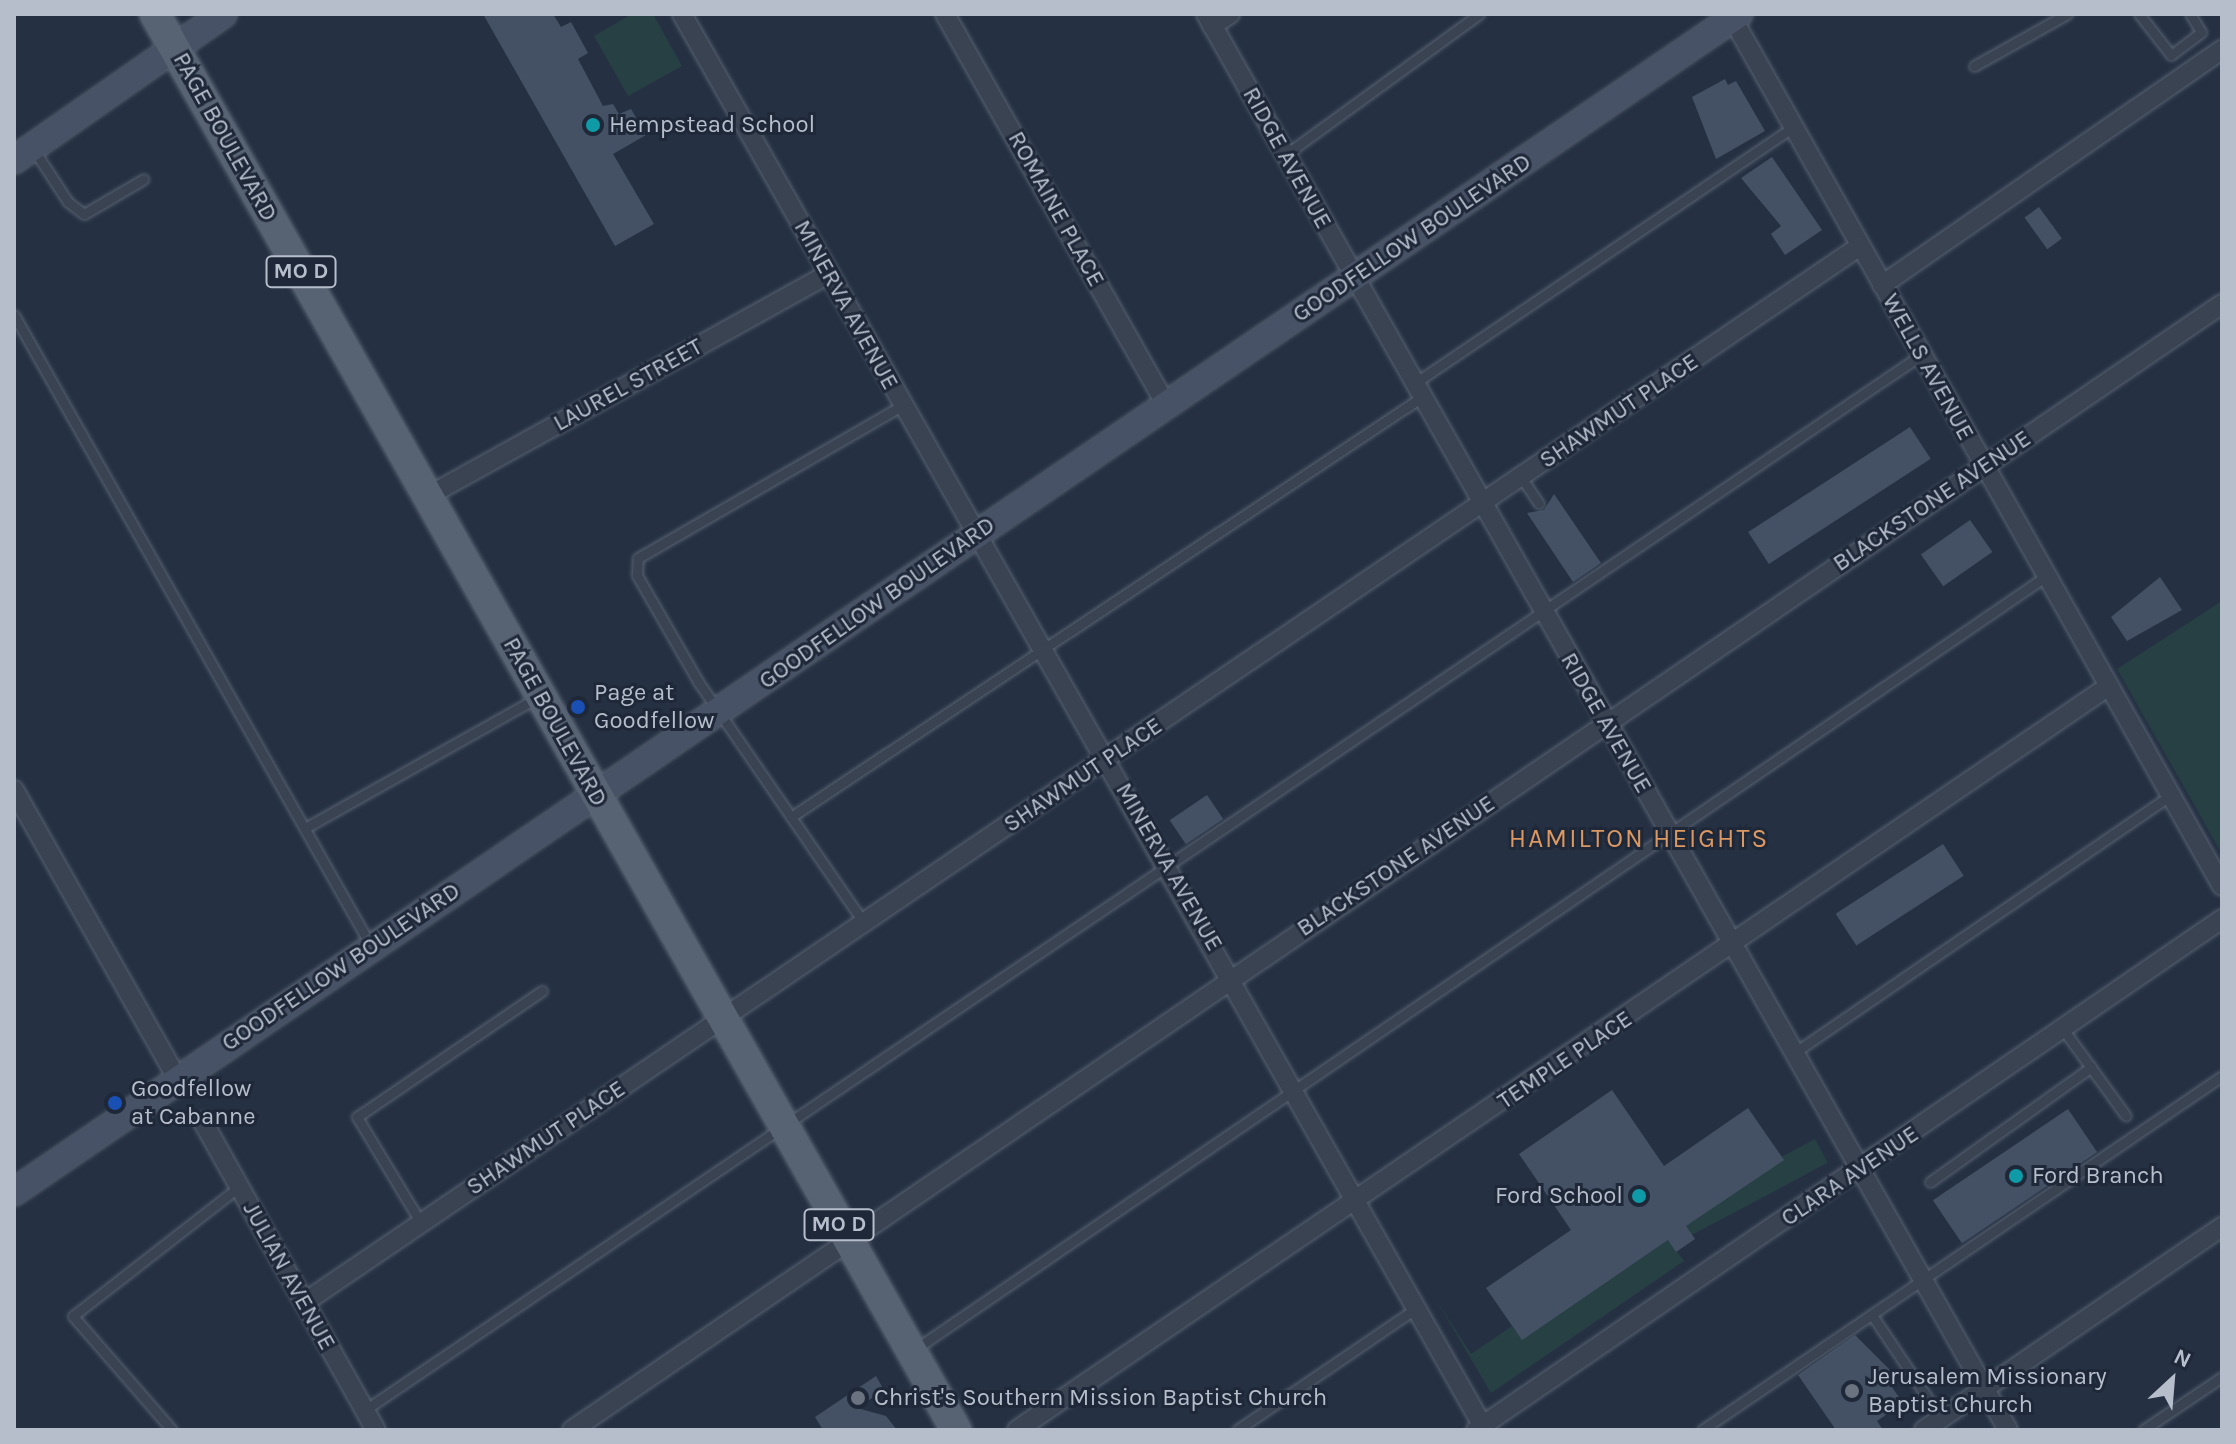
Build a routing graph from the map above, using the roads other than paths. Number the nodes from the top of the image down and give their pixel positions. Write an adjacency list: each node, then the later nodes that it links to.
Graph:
1 (155, 14): 12 (main road, PAGE BOULEVARD / MO D)
2 (223, 14): 12 (main road)
3 (682, 14): 20 (street, MINERVA AVENUE)
4 (945, 14): 27 (street, ROMAINE PLACE)
5 (1230, 14): 11 (street)
6 (1479, 14): 17 (lane)
7 (2067, 14): 14 (lane)
8 (2139, 14): 9 (lane)
9 (2190, 14)
10 (1734, 16): 15 (street, WELLS AVENUE); 21 (main road, GOODFELLOW BOULEVARD)
11 (1209, 20): 17 (street, RIDGE AVENUE)
12 (174, 47): 16 (main road); 31 (main road, PAGE BOULEVARD / MO D)
13 (2222, 50): 22 (street)
14 (1974, 66)
15 (1793, 127): 19 (street, WELLS AVENUE); 26 (lane)
16 (23, 154): 18 (lane)
17 (1285, 155): 21 (street, RIDGE AVENUE)
18 (144, 179)
19 (1860, 246): 22 (street, WELLS AVENUE); 30 (street, SHAWMUT PLACE)
20 (829, 274): 28 (street, MINERVA AVENUE); 31 (street, LAUREL STREET)
21 (1355, 279): 26 (street, RIDGE AVENUE); 27 (main road, GOODFELLOW BOULEVARD)
22 (1882, 285): 25 (street, WELLS AVENUE)
23 (2222, 304): 29 (street, BLACKSTONE AVENUE)
24 (14, 315): 47 (lane)
25 (1921, 355): 29 (street, WELLS AVENUE); 36 (lane)
26 (1418, 390): 32 (street, RIDGE AVENUE); 37 (lane)
27 (1166, 404): 34 (main road, GOODFELLOW BOULEVARD)
28 (903, 405): 34 (street, MINERVA AVENUE); 40 (lane)
29 (1983, 466): 35 (street, WELLS AVENUE); 41 (street, BLACKSTONE AVENUE)
30 (1521, 477): 32 (street, SHAWMUT PLACE); 33 (lane)
31 (428, 496): 39 (main road, PAGE BOULEVARD / MO D)
32 (1482, 504): 36 (street, RIDGE AVENUE); 42 (street, SHAWMUT PLACE)
33 (1539, 504)
34 (976, 534): 37 (street, MINERVA AVENUE); 40 (main road, GOODFELLOW BOULEVARD)
35 (2046, 576): 38 (street, WELLS AVENUE); 48 (lane)
36 (1544, 614): 41 (street, RIDGE AVENUE); 49 (lane)
37 (1043, 649): 42 (street, MINERVA AVENUE); 46 (lane)
38 (2109, 686): 45 (street, WELLS AVENUE); 54 (street, TEMPLE PLACE)
39 (541, 696): 44 (main road, PAGE BOULEVARD / MO D); 47 (lane)
40 (719, 712): 44 (main road, GOODFELLOW BOULEVARD); 46 (lane)
41 (1606, 724): 48 (street, RIDGE AVENUE); 55 (street, BLACKSTONE AVENUE)
42 (1108, 759): 49 (street, MINERVA AVENUE); 52 (street, SHAWMUT PLACE)
43 (14, 790): 62 (street)
44 (596, 795): 53 (main road, GOODFELLOW BOULEVARD); 57 (main road, PAGE BOULEVARD / MO D)
45 (2171, 795): 50 (street, WELLS AVENUE); 59 (lane)
46 (791, 817): 52 (lane)
47 (305, 828): 53 (lane)
48 (1668, 832): 54 (street, RIDGE AVENUE); 63 (lane)
49 (1169, 867): 55 (street, MINERVA AVENUE); 66 (lane)
50 (2222, 886)
51 (2222, 919): 58 (street, CLARA AVENUE)
52 (864, 923): 57 (street, SHAWMUT PLACE)
53 (372, 946): 62 (main road, GOODFELLOW BOULEVARD)
54 (1734, 948): 59 (street, RIDGE AVENUE); 71 (street, TEMPLE PLACE)
55 (1232, 978): 63 (street, MINERVA AVENUE); 74 (street, BLACKSTONE AVENUE)
56 (542, 991): 72 (lane)
57 (722, 1019): 66 (main road, PAGE BOULEVARD / MO D); 72 (street, SHAWMUT PLACE)
58 (2063, 1029): 60 (lane); 67 (street, CLARA AVENUE)
59 (1793, 1054): 67 (street, RIDGE AVENUE)
60 (2091, 1067): 64 (lane); 68 (lane)
61 (2222, 1076): 75 (lane)
62 (177, 1078): 70 (main road, GOODFELLOW BOULEVARD)
63 (1293, 1090): 71 (street, MINERVA AVENUE); 79 (lane)
64 (2126, 1116)
65 (203, 1122): 69 (street, JULIAN AVENUE)
66 (782, 1125): 74 (main road, PAGE BOULEVARD / MO D); 82 (lane)
67 (1858, 1171): 75 (street, RIDGE AVENUE); 84 (street, CLARA AVENUE)
68 (1930, 1182)
69 (239, 1187): 76 (street, JULIAN AVENUE); 85 (lane)
70 (14, 1192)
71 (1353, 1201): 77 (street, MINERVA AVENUE); 89 (street, TEMPLE PLACE)
72 (421, 1223): 76 (street, SHAWMUT PLACE)
73 (2222, 1227): 81 (street)
74 (847, 1240): 79 (main road, PAGE BOULEVARD / MO D); 87 (street, BLACKSTONE AVENUE)
75 (1922, 1282): 78 (lane); 81 (street, RIDGE AVENUE)
76 (305, 1302): 82 (street, JULIAN AVENUE)
77 (1415, 1309): 84 (street, MINERVA AVENUE); 90 (lane)
78 (1872, 1315): 83 (lane); 91 (lane)
79 (911, 1352): 88 (main road, PAGE BOULEVARD / MO D)
80 (2222, 1377): 94 (lane)
81 (1984, 1389): 83 (street); 93 (street, RIDGE AVENUE)
82 (365, 1410): 86 (street, JULIAN AVENUE)
83 (1941, 1418): 92 (street)
84 (1481, 1429)
85 (172, 1430)
86 (376, 1430)
87 (572, 1430)
88 (956, 1430)
89 (1017, 1430)
90 (1237, 1430)
91 (1702, 1430)
92 (1924, 1430)
93 (2008, 1430)
94 (2143, 1430)

